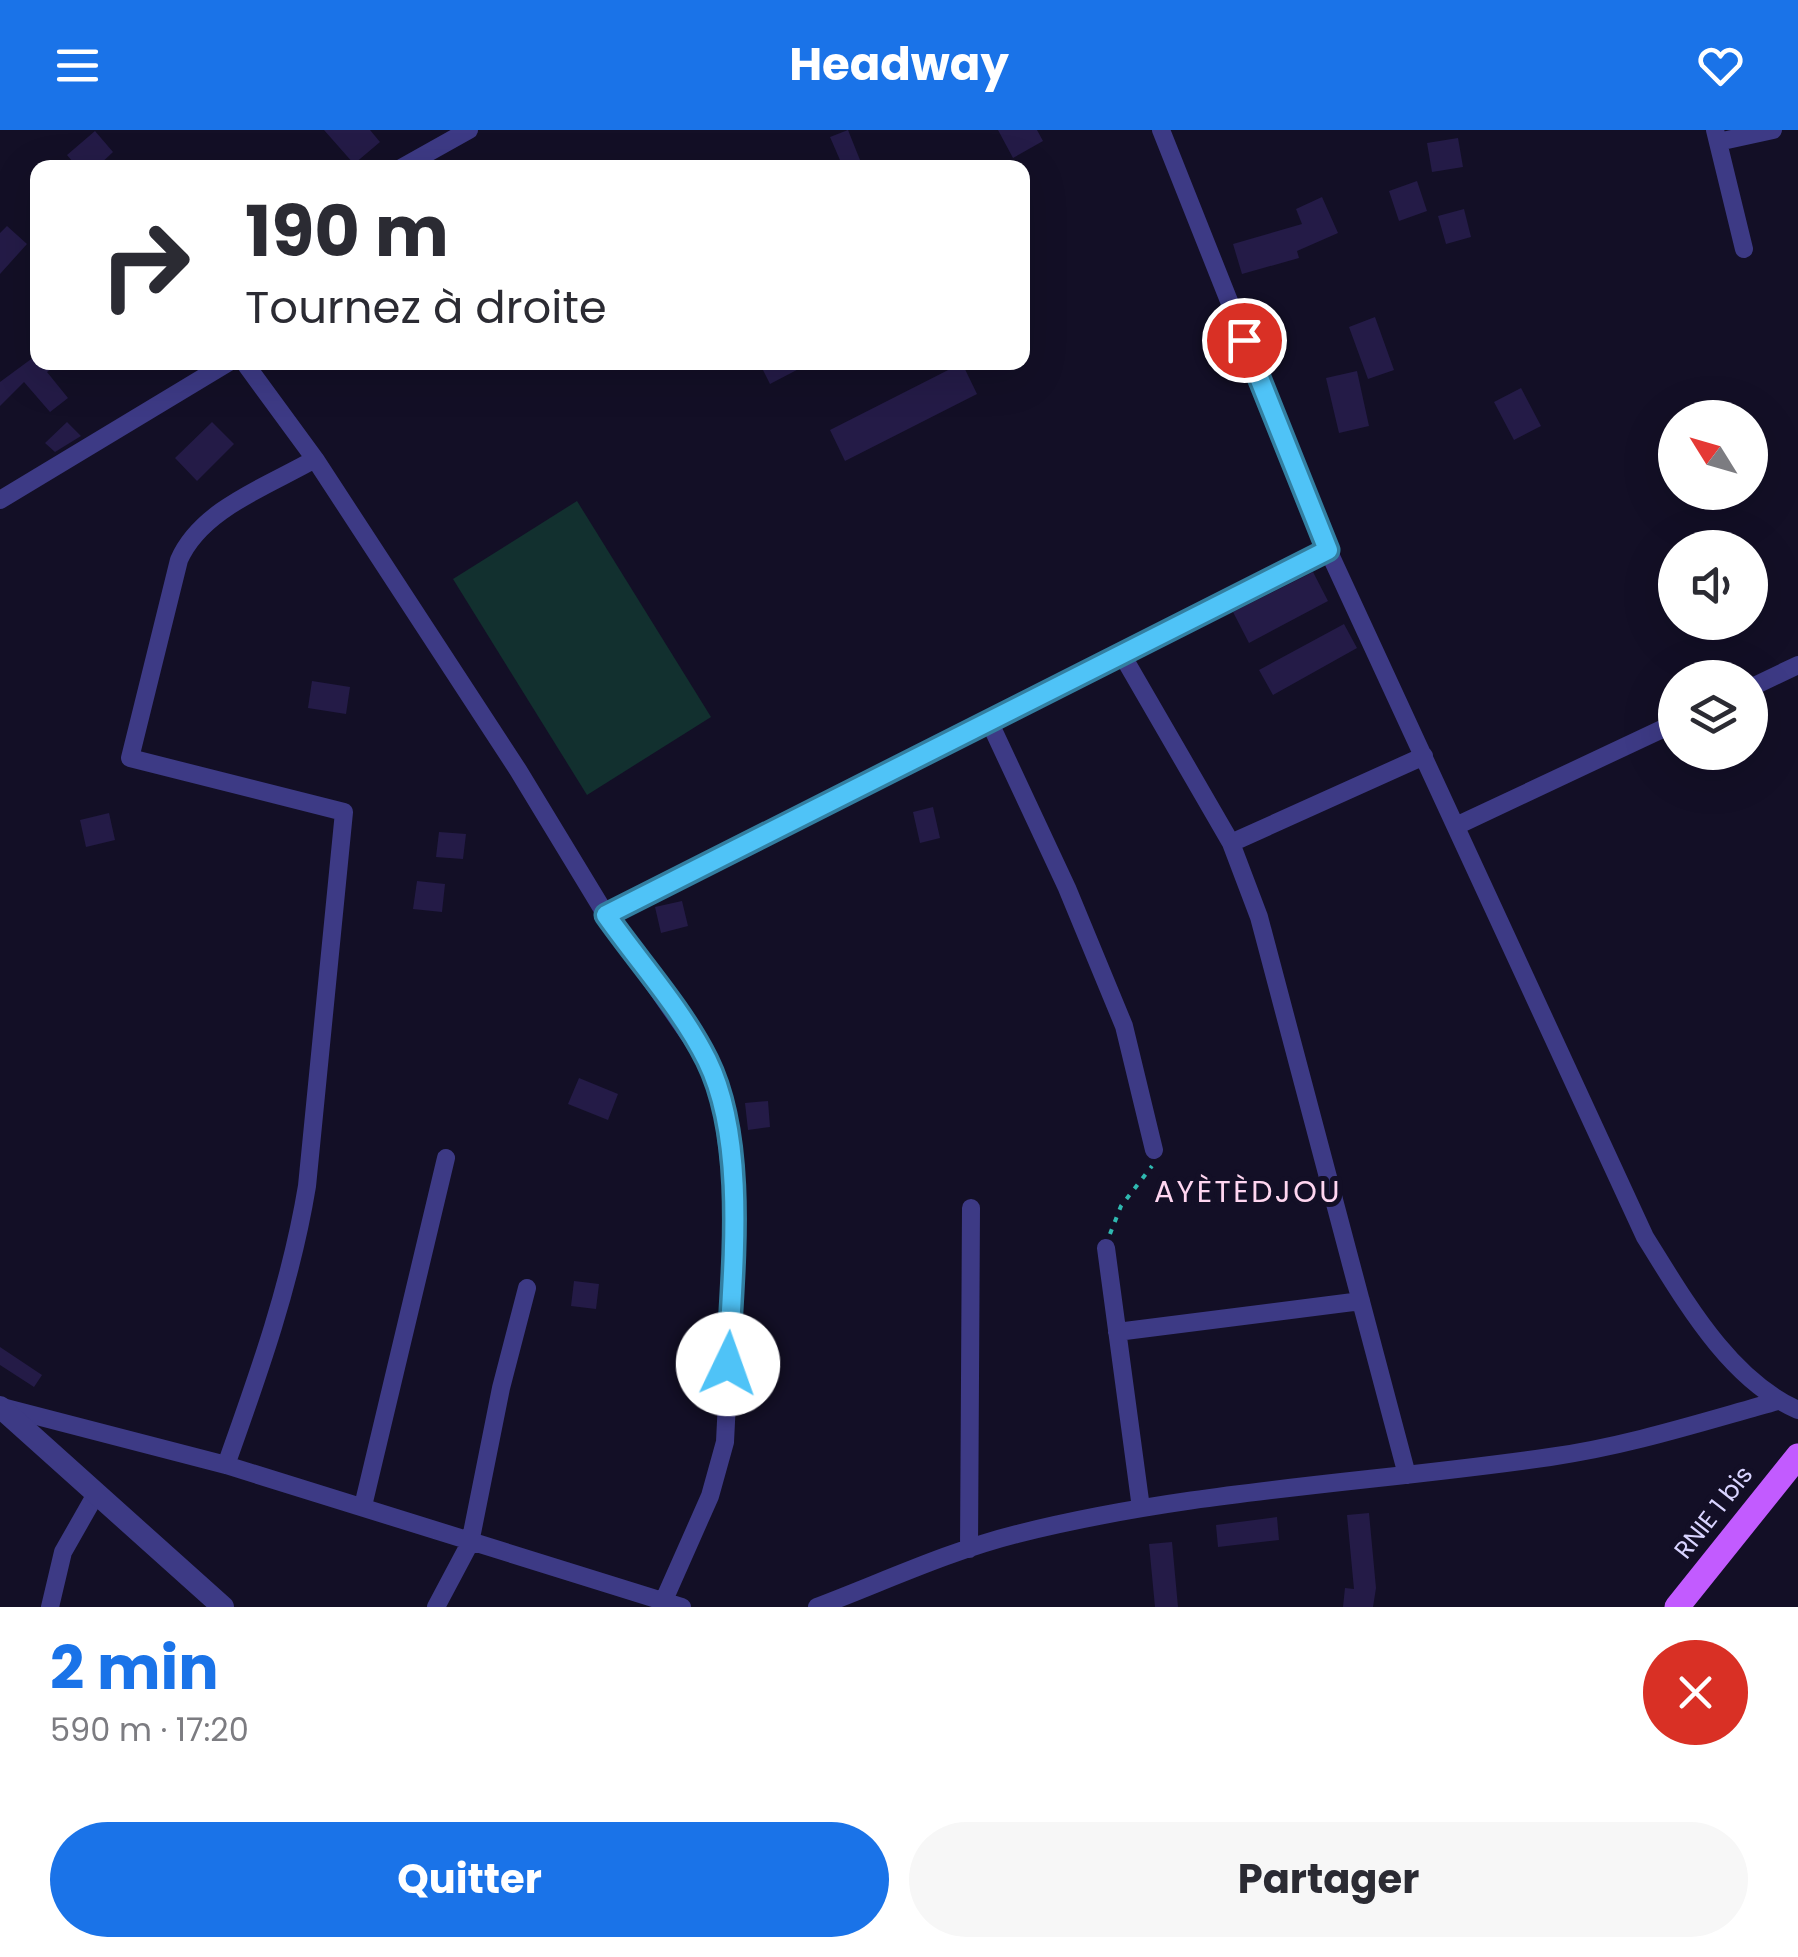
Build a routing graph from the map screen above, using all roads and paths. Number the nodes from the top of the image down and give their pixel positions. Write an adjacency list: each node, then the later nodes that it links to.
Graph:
1 (470, 130): 5 (street)
2 (1160, 130): 11 (street)
3 (1773, 130): 4 (street)
4 (1716, 136): 6 (street)
5 (416, 160)
6 (1744, 250)
7 (217, 370): 10 (street)
8 (250, 370): 9 (street)
9 (315, 459): 20 (street); 32 (street)
10 (0, 500)
11 (1328, 550): 12 (street); 17 (street)
12 (1120, 653): 15 (street); 19 (street)
13 (1798, 665): 14 (street)
14 (1768, 679)
15 (989, 721): 20 (street); 21 (street)
16 (1658, 731): 18 (street)
17 (1424, 756): 18 (street); 19 (street)
18 (1456, 826): 28 (street)
19 (1231, 843): 26 (street)
20 (606, 915): 39 (street)
21 (1154, 1150): 24 (path)
22 (446, 1158): 35 (street)
23 (970, 1208): 38 (street)
24 (1106, 1248): 27 (street)
25 (527, 1288): 37 (street)
26 (1361, 1301): 27 (street); 33 (street)
27 (1117, 1332): 36 (street)
28 (1778, 1401): 30 (street); 33 (street)
29 (0, 1407): 32 (street); 34 (street)
30 (1798, 1410)
31 (1798, 1456): 45 (main road, RNIE 1 bis)
32 (226, 1465): 35 (street)
33 (1407, 1475): 36 (street)
34 (96, 1494): 40 (street); 41 (street)
35 (363, 1506): 37 (street)
36 (1141, 1508): 38 (street)
37 (470, 1543): 39 (street); 42 (street)
38 (970, 1549): 44 (street)
39 (664, 1600): 43 (street)
40 (50, 1607)
41 (223, 1607)
42 (436, 1607)
43 (682, 1607)
44 (817, 1607)
45 (1677, 1607)

